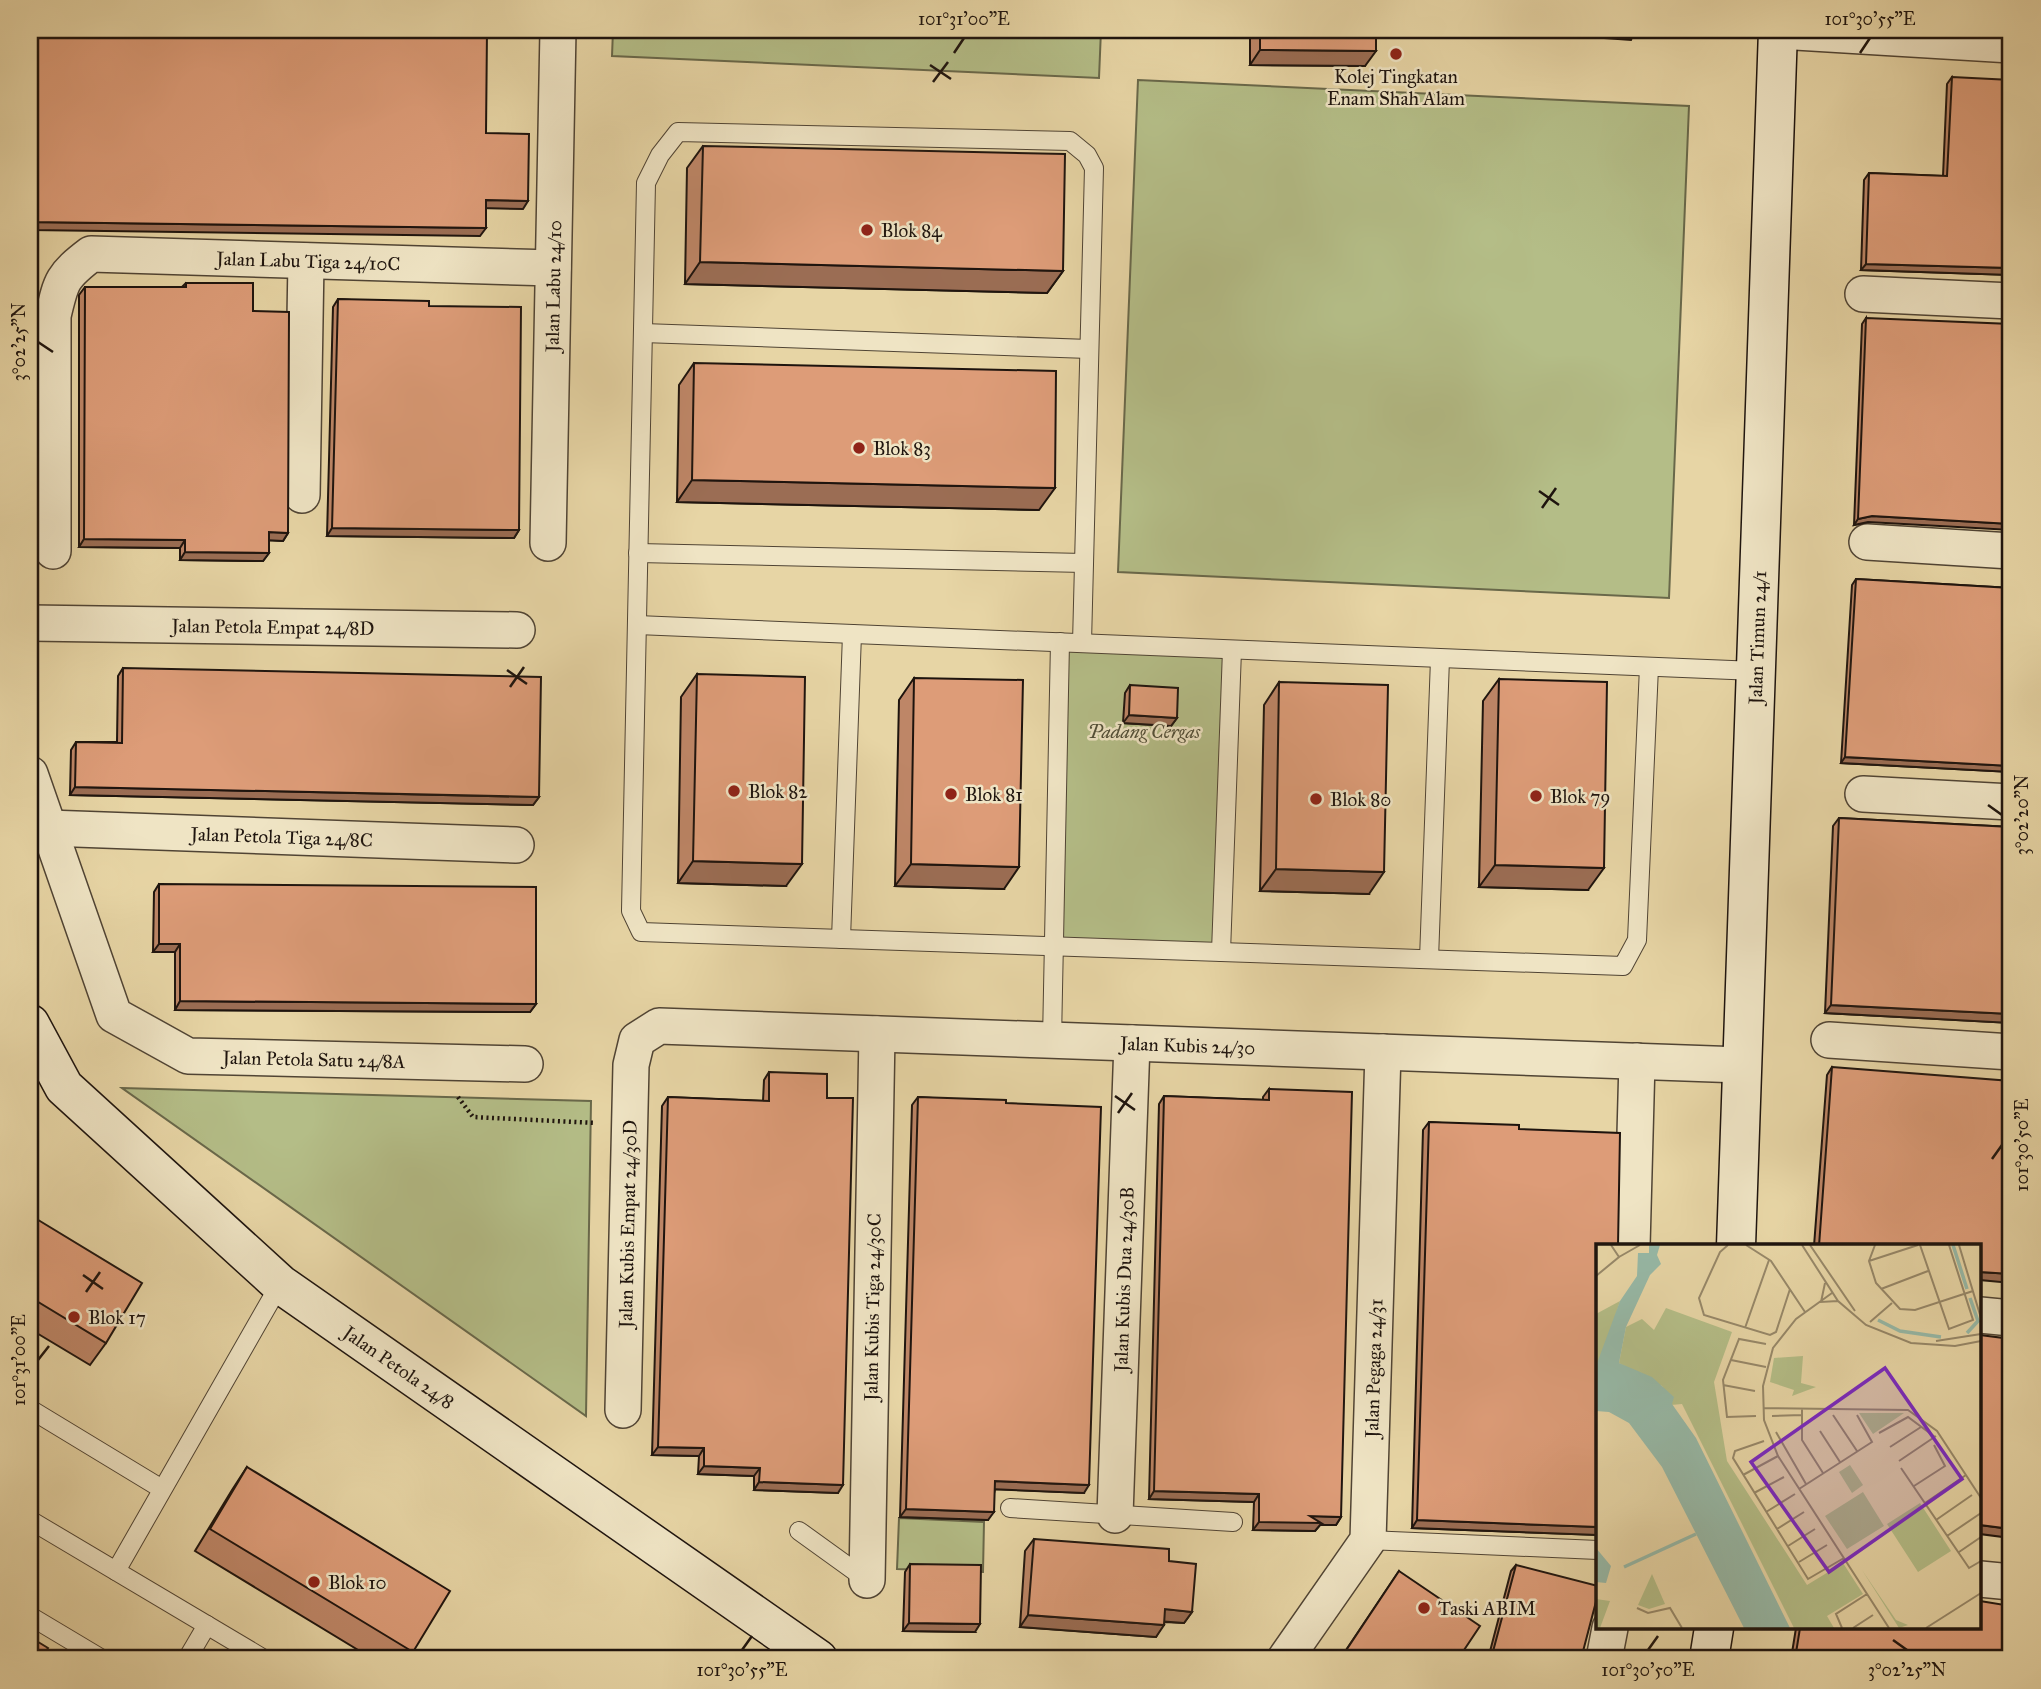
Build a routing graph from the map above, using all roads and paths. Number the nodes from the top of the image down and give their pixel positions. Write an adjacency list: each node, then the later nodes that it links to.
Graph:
1 (558, 30): 5 (street, Jalan Labu 24/10)
2 (1774, 30): 3 (street); 26 (street, Jalan Timun 24/1)
3 (2011, 45)
4 (306, 261): 5 (street, Jalan Labu Tiga 24/10C); 10 (street); 13 (street, Jalan Labu Tiga 24/10C)
5 (553, 268): 12 (street, Jalan Labu 24/10)
6 (1863, 294): 7 (street)
7 (2011, 302)
8 (643, 334): 9 (lane); 9 (lane); 15 (lane)
9 (1089, 349): 16 (lane)
10 (302, 495)
11 (1867, 542): 14 (street)
12 (548, 543)
13 (53, 551)
14 (2011, 551)
15 (638, 553): 16 (lane); 18 (lane)
16 (1084, 563): 22 (lane)
17 (30, 622): 19 (street, Jalan Petola Empat 24/8D)
18 (637, 625): 20 (lane); 32 (lane)
19 (517, 630)
20 (852, 634): 21 (lane); 32 (lane)
21 (1060, 642): 22 (lane); 33 (lane)
22 (1082, 643): 23 (lane)
23 (1231, 650): 24 (lane); 34 (lane)
24 (1440, 659): 25 (lane); 35 (lane)
25 (1649, 667): 26 (lane); 35 (lane)
26 (1756, 671): 47 (street, Jalan Timun 24/1)
27 (30, 774): 30 (street)
28 (1863, 794): 29 (street)
29 (2011, 802)
30 (48, 828): 31 (street, Jalan Petola Tiga 24/8C); 45 (street, Jalan Petola Satu 24/8A)
31 (516, 845)
32 (841, 939): 33 (lane)
33 (1054, 947): 34 (lane); 39 (lane)
34 (1221, 952): 35 (lane)
35 (1429, 959)
36 (30, 1024): 51 (street, Jalan Petola 24/8)
37 (877, 1034): 38 (street, Jalan Kubis 24/30); 39 (street, Jalan Kubis 24/30); 66 (street, Jalan Kubis Tiga 24/30C)
38 (637, 1040): 48 (street, Jalan Kubis Empat 24/30D)
39 (1052, 1040): 41 (street, Jalan Kubis 24/30)
40 (1829, 1040): 43 (street)
41 (1132, 1043): 42 (street, Jalan Kubis 24/30); 58 (street, Jalan Kubis Dua 24/30B)
42 (1383, 1052): 44 (street, Jalan Kubis 24/30); 62 (street, Jalan Pegaga 24/31)
43 (2011, 1052)
44 (1637, 1061): 47 (street, Jalan Kubis 24/30); 49 (street)
45 (432, 1062): 46 (street, Jalan Petola Satu 24/8A); 48 (path)
46 (525, 1064)
47 (1741, 1065): 50 (street, Jalan Timun 24/1)
48 (630, 1124): 55 (street, Jalan Kubis Empat 24/30D)
49 (1632, 1244)
50 (1736, 1244)
51 (280, 1284): 56 (lane); 77 (street, Jalan Petola 24/8)
52 (1982, 1315): 53 (street)
53 (2011, 1318)
54 (30, 1409): 56 (lane)
55 (623, 1410)
56 (162, 1489): 64 (lane)
57 (1010, 1508): 58 (lane)
58 (1115, 1515): 60 (lane)
59 (30, 1520): 64 (lane)
60 (1233, 1522)
61 (799, 1531): 66 (lane)
62 (1368, 1540): 63 (lane); 78 (street)
63 (1596, 1550)
64 (116, 1571): 69 (lane)
65 (1982, 1579): 67 (street)
66 (867, 1580)
67 (2011, 1583)
68 (30, 1616): 72 (lane)
69 (207, 1625): 75 (lane); 76 (lane)
70 (1611, 1630): 79 (street)
71 (1714, 1630): 80 (street)
72 (74, 1643): 73 (lane); 74 (lane)
73 (65, 1659)
74 (102, 1659)
75 (187, 1659)
76 (264, 1659)
77 (818, 1659)
78 (1285, 1659)
79 (1604, 1659)
80 (1709, 1659)

